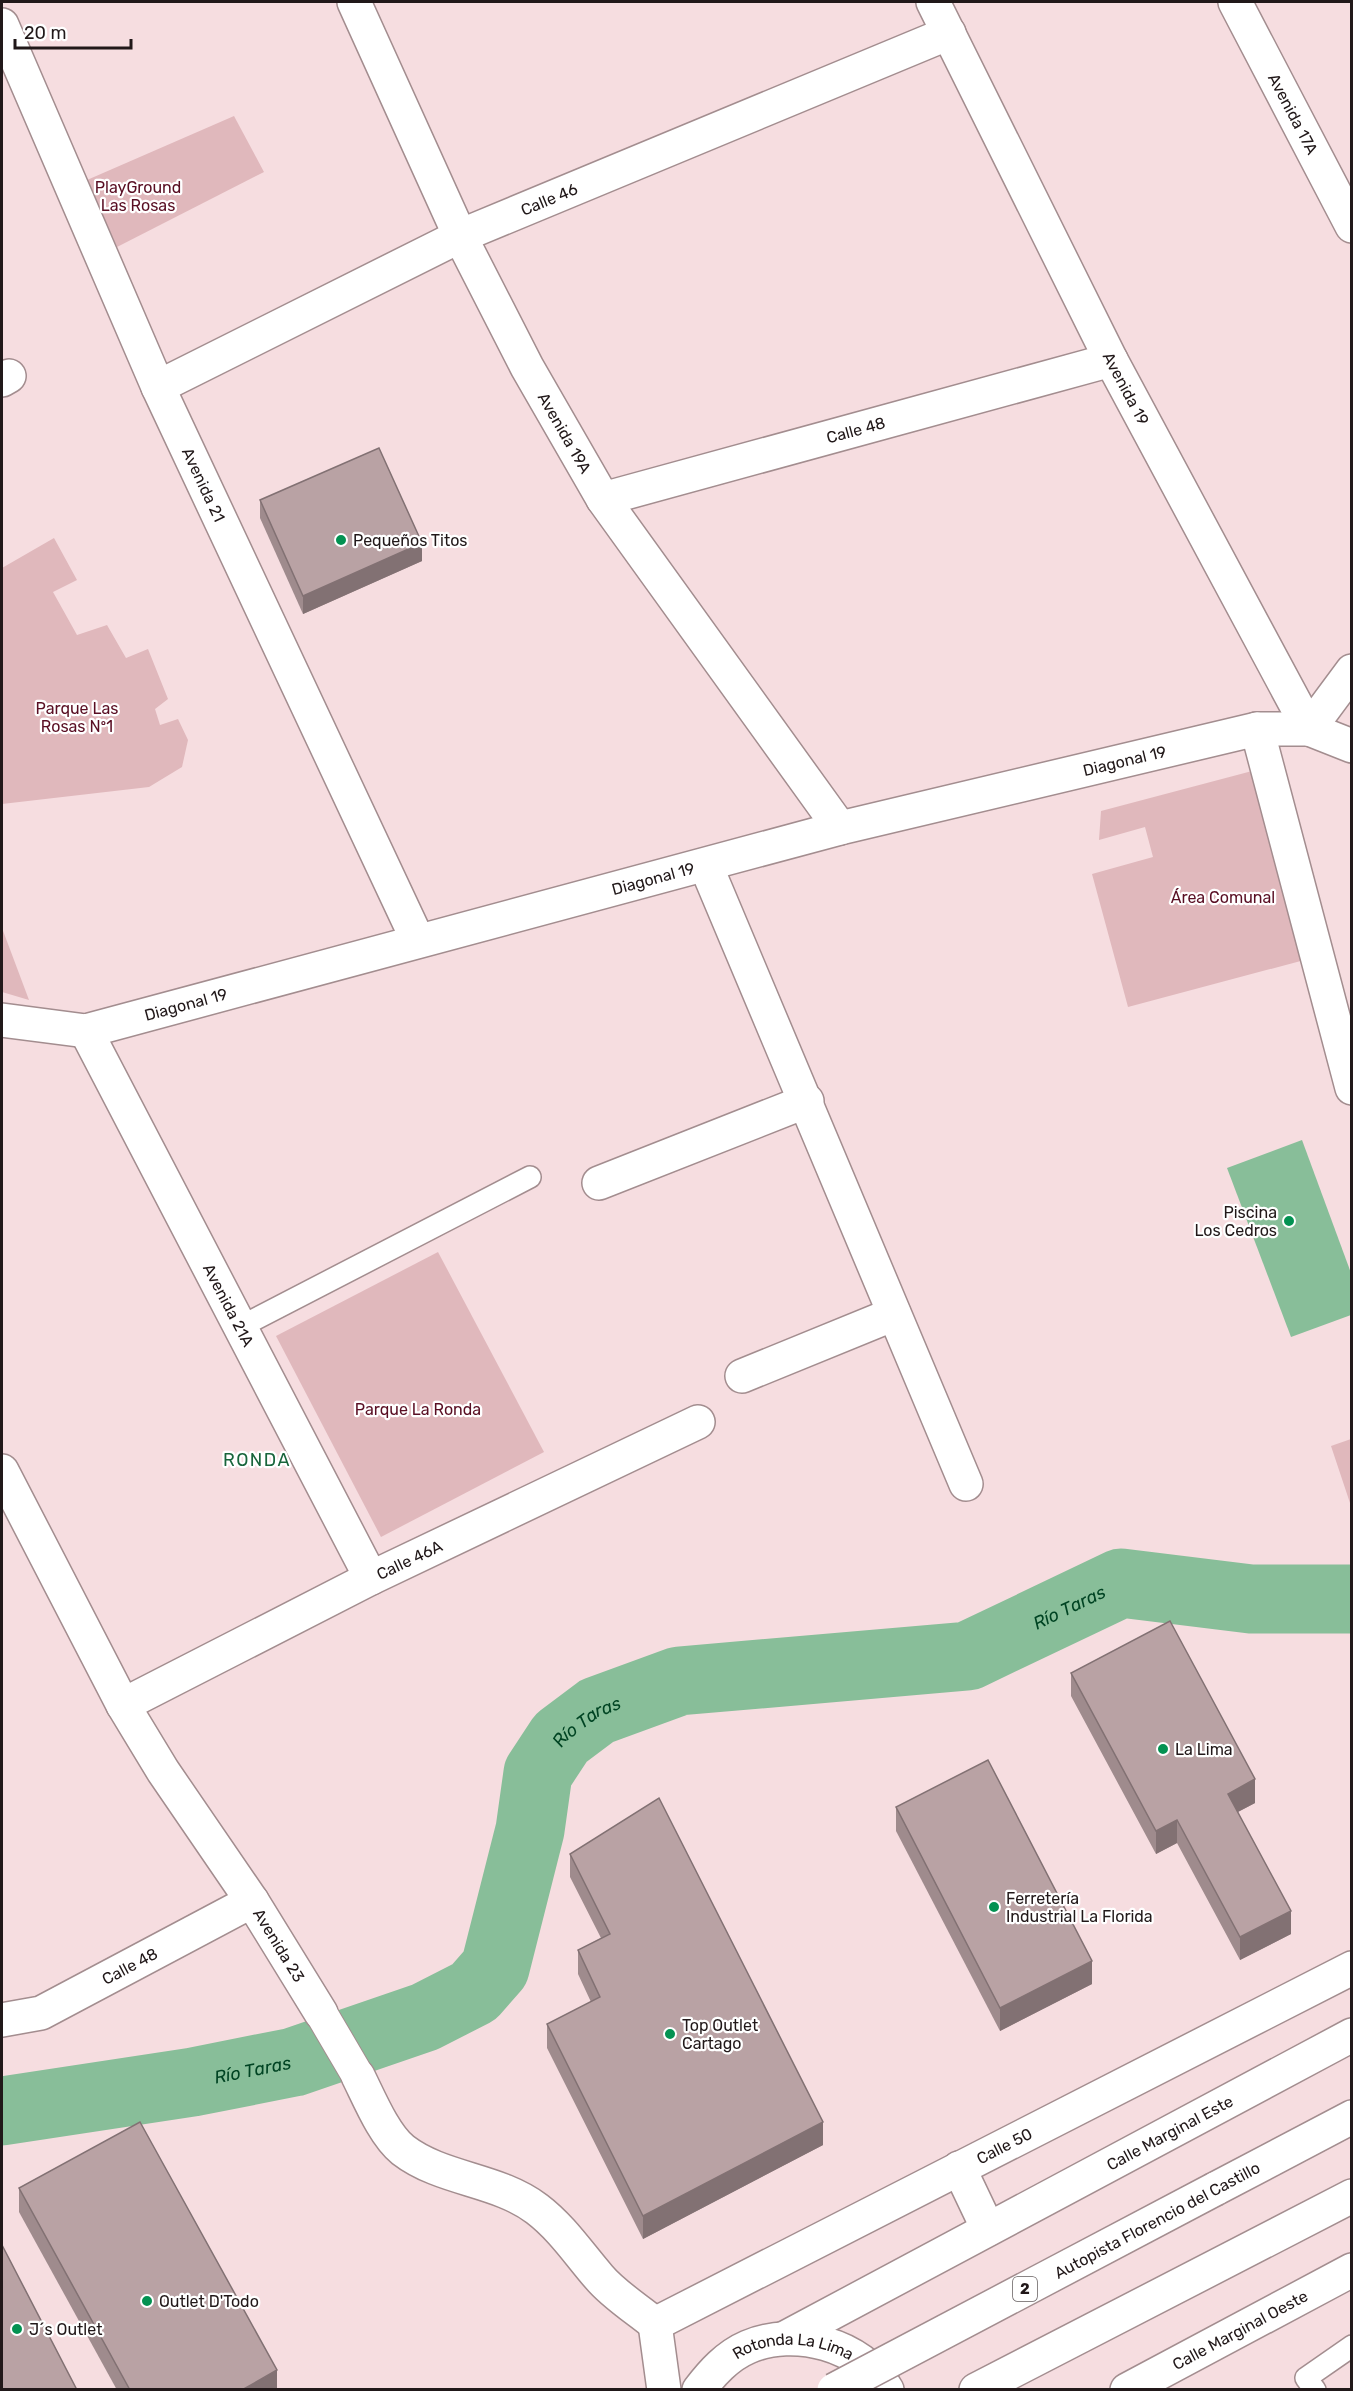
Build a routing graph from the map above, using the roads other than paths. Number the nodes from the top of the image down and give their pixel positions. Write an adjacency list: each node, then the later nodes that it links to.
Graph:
1 (354, 2): 6 (main road, Avenida 19A)
2 (1234, 2): 5 (main road, Avenida 17A)
3 (941, 11): 6 (main road, Calle 46); 7 (main road, Avenida 19)
4 (2, 25): 8 (main road, Avenida 21)
5 (1352, 226)
6 (460, 236): 8 (main road, Calle 46); 9 (main road, Avenida 19A)
7 (1111, 360): 9 (main road, Calle 48); 12 (main road, Avenida 19)
8 (159, 387): 16 (main road, Avenida 21)
9 (603, 499): 14 (main road, Avenida 19A)
10 (1352, 671): 12 (main road)
11 (1257, 729): 12 (main road, Diagonal 19); 14 (main road, Diagonal 19); 19 (main road)
12 (1309, 729): 13 (main road)
13 (1352, 746)
14 (840, 828): 15 (main road, Diagonal 19)
15 (706, 866): 16 (main road, Diagonal 19); 20 (main road)
16 (418, 940): 18 (main road, Diagonal 19)
17 (2, 1020): 18 (main road, Diagonal 19)
18 (86, 1031): 24 (main road, Avenida 21A)
19 (1352, 1088)
20 (807, 1101): 22 (main road); 23 (main road)
21 (530, 1177): 24 (lane)
22 (598, 1183)
23 (894, 1314): 25 (main road); 28 (main road)
24 (240, 1327): 29 (main road, Avenida 21A)
25 (742, 1376)
26 (698, 1422): 29 (main road, Calle 46A)
27 (2, 1471): 30 (main road, Avenida 23)
28 (966, 1484)
29 (371, 1578): 30 (main road, Calle 46A)
30 (123, 1706): 31 (main road, Avenida 23)
31 (252, 1901): 33 (main road, Avenida 23); 34 (main road, Calle 48)
32 (1352, 1968): 38 (main road, Calle 50)
33 (321, 2013): 36 (street, Avenida 23)
34 (2, 2020)
35 (1352, 2035): 40 (main road, Calle Marginal Este)
36 (358, 2076): 42 (main road, Avenida 23)
37 (1352, 2117): 48 (main road, Autopista Florencio del Castillo / 2, bridge)
38 (959, 2168): 40 (main road); 42 (main road, Calle 50)
39 (1352, 2196): 50 (main road)
40 (988, 2229): 43 (main road)
41 (1352, 2270): 51 (main road, Calle Marginal Oeste)
42 (655, 2324): 46 (main road)
43 (785, 2338): 45 (main road, Rotonda La Lima); 49 (main road, Rotonda La Lima)
44 (1352, 2346): 52 (lane)
45 (707, 2379): 47 (main road, Rotonda La Lima)
46 (664, 2390)
47 (673, 2390)
48 (834, 2390)
49 (887, 2390)
50 (976, 2390)
51 (1127, 2390)
52 (1315, 2390)

